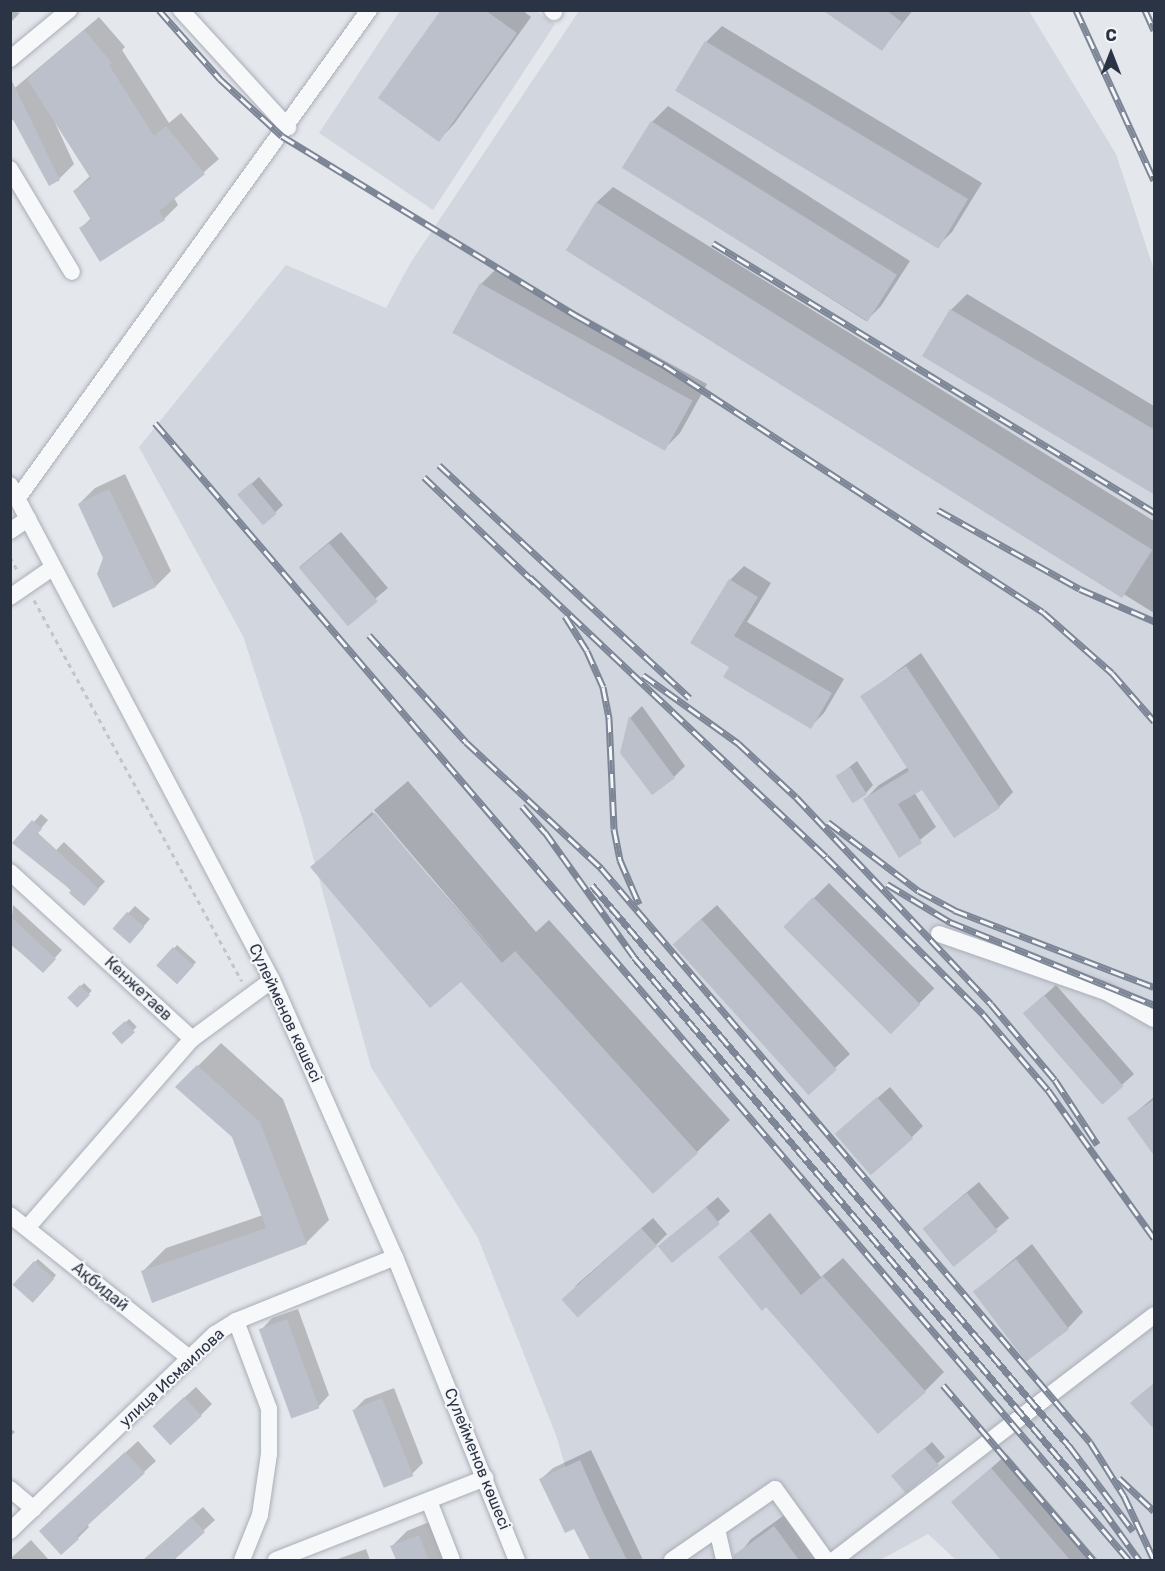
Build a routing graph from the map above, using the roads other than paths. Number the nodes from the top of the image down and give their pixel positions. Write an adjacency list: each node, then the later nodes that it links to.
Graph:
1 (69, 10): 4 (street)
2 (181, 10): 5 (street)
3 (369, 10): 5 (street)
4 (10, 58)
5 (288, 128): 8 (street)
6 (10, 170): 7 (street)
7 (72, 272)
8 (14, 492): 9 (street, Сүлейменов көшесі)
9 (28, 519): 10 (street); 11 (street, Сүлейменов көшесі)
10 (10, 531)
11 (52, 568): 12 (street); 15 (street, Сүлейменов көшесі)
12 (10, 597)
13 (10, 872): 17 (street, Кенжетаев)
14 (939, 934): 16 (street)
15 (272, 981): 17 (street); 20 (street, Сүлейменов көшесі)
16 (1155, 1019)
17 (192, 1039): 19 (street)
18 (10, 1215): 19 (street, Ақбидай)
19 (27, 1228): 23 (street, Ақбидай)
20 (395, 1257): 22 (street, улица Исмаилова); 24 (street, Сүлейменов көшесі)
21 (1155, 1315): 37 (street)
22 (236, 1321): 23 (street, улица Исмаилова); 30 (street)
23 (189, 1358): 27 (street, улица Исмаилова)
24 (485, 1478): 26 (street); 33 (street, Сүлейменов көшесі)
25 (10, 1489): 27 (street)
26 (429, 1502): 31 (street); 32 (street)
27 (34, 1509): 29 (street, улица Исмаилова)
28 (717, 1529): 34 (street); 35 (street); 36 (street)
29 (10, 1531)
30 (242, 1560)
31 (276, 1560)
32 (452, 1560)
33 (517, 1560)
34 (672, 1560)
35 (724, 1560)
36 (826, 1560)
37 (834, 1560)

